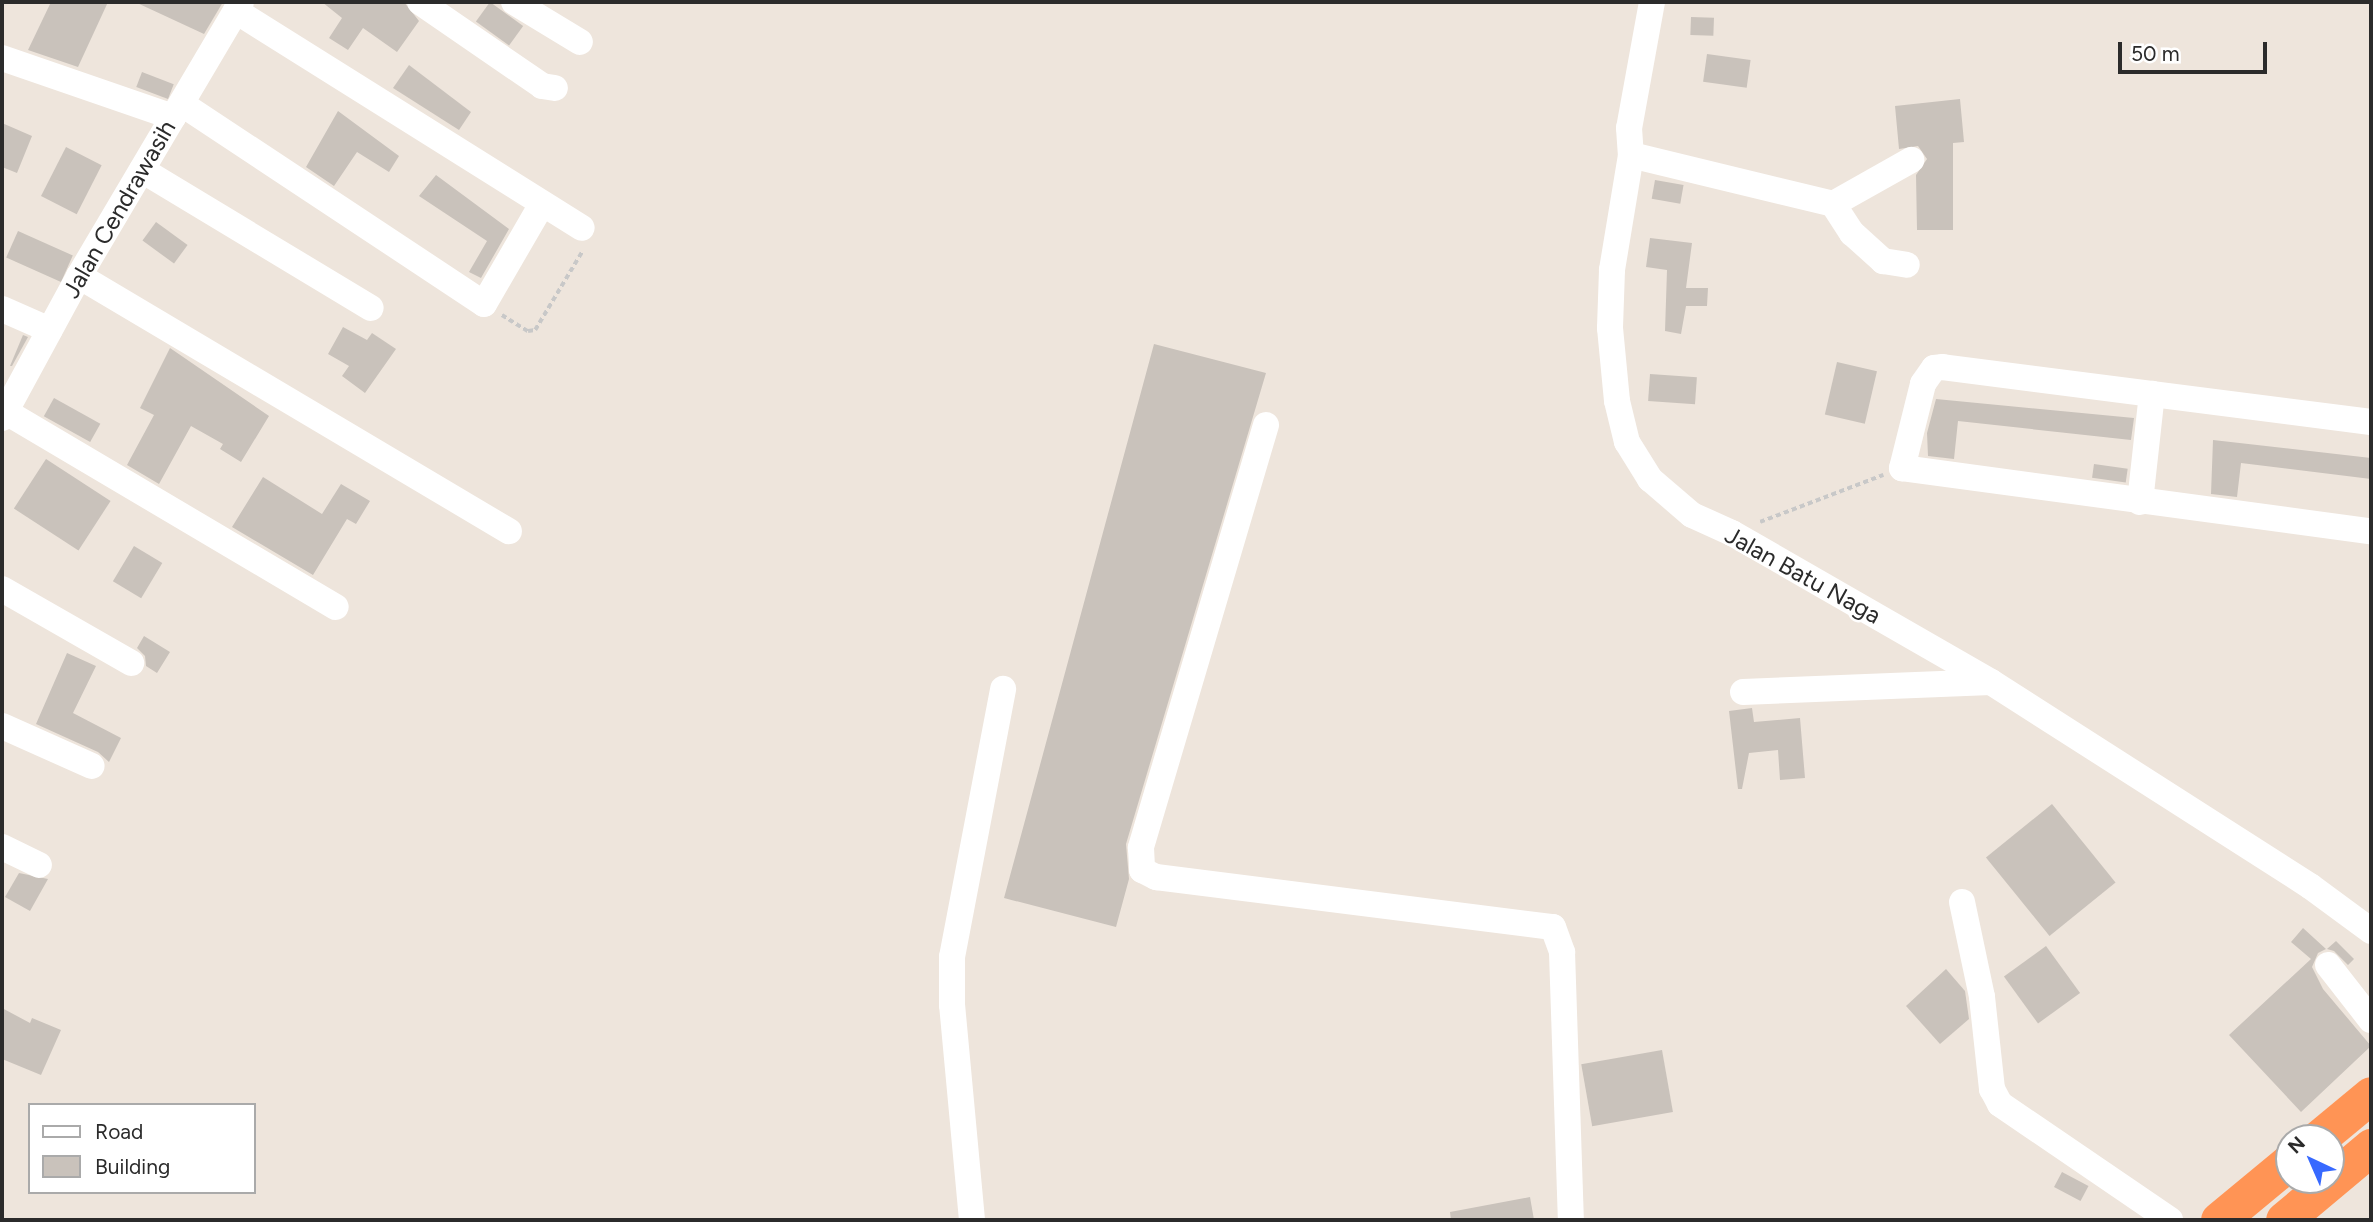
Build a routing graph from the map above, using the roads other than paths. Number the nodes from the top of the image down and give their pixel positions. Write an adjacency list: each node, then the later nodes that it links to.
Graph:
1 (420, 2): 7 (street)
2 (514, 2): 5 (street)
3 (1653, 2): 9 (street, Jalan Batu Naga)
4 (239, 6): 8 (street, Jalan Cendrawasih); 12 (street)
5 (580, 42)
6 (2, 58): 8 (street)
7 (555, 88)
8 (177, 110): 11 (street, Jalan Cendrawasih); 12 (street)
9 (1631, 155): 13 (street); 30 (street, Jalan Batu Naga)
10 (1911, 160): 13 (street)
11 (142, 170): 16 (street, Jalan Cendrawasih); 17 (street)
12 (541, 204): 14 (street)
13 (1833, 204): 15 (street)
14 (582, 228)
15 (1907, 265)
16 (79, 276): 19 (street, Jalan Cendrawasih); 25 (street)
17 (371, 308)
18 (2, 309): 19 (street)
19 (50, 330): 21 (street, Jalan Cendrawasih)
20 (2152, 394): 22 (street); 24 (street); 24 (street)
21 (4, 415): 28 (street)
22 (2371, 422)
23 (1266, 425): 46 (street)
24 (2140, 502): 26 (street)
25 (509, 531)
26 (2371, 531)
27 (2, 589): 29 (street)
28 (336, 607)
29 (131, 663)
30 (1991, 682): 32 (street); 38 (street, Jalan Batu Naga)
31 (1003, 689): 45 (street)
32 (1743, 692)
33 (2, 726): 34 (street)
34 (92, 766)
35 (2, 847): 36 (street)
36 (39, 865)
37 (1962, 902): 47 (street)
38 (2371, 931)
39 (2328, 965): 40 (street)
40 (2371, 1020)
41 (2371, 1095): 42 (highway)
42 (2336, 1124)
43 (2371, 1147): 49 (highway)
44 (2275, 1174): 48 (highway)
45 (972, 1220)
46 (1571, 1220)
47 (2170, 1220)
48 (2219, 1220)
49 (2284, 1220)

